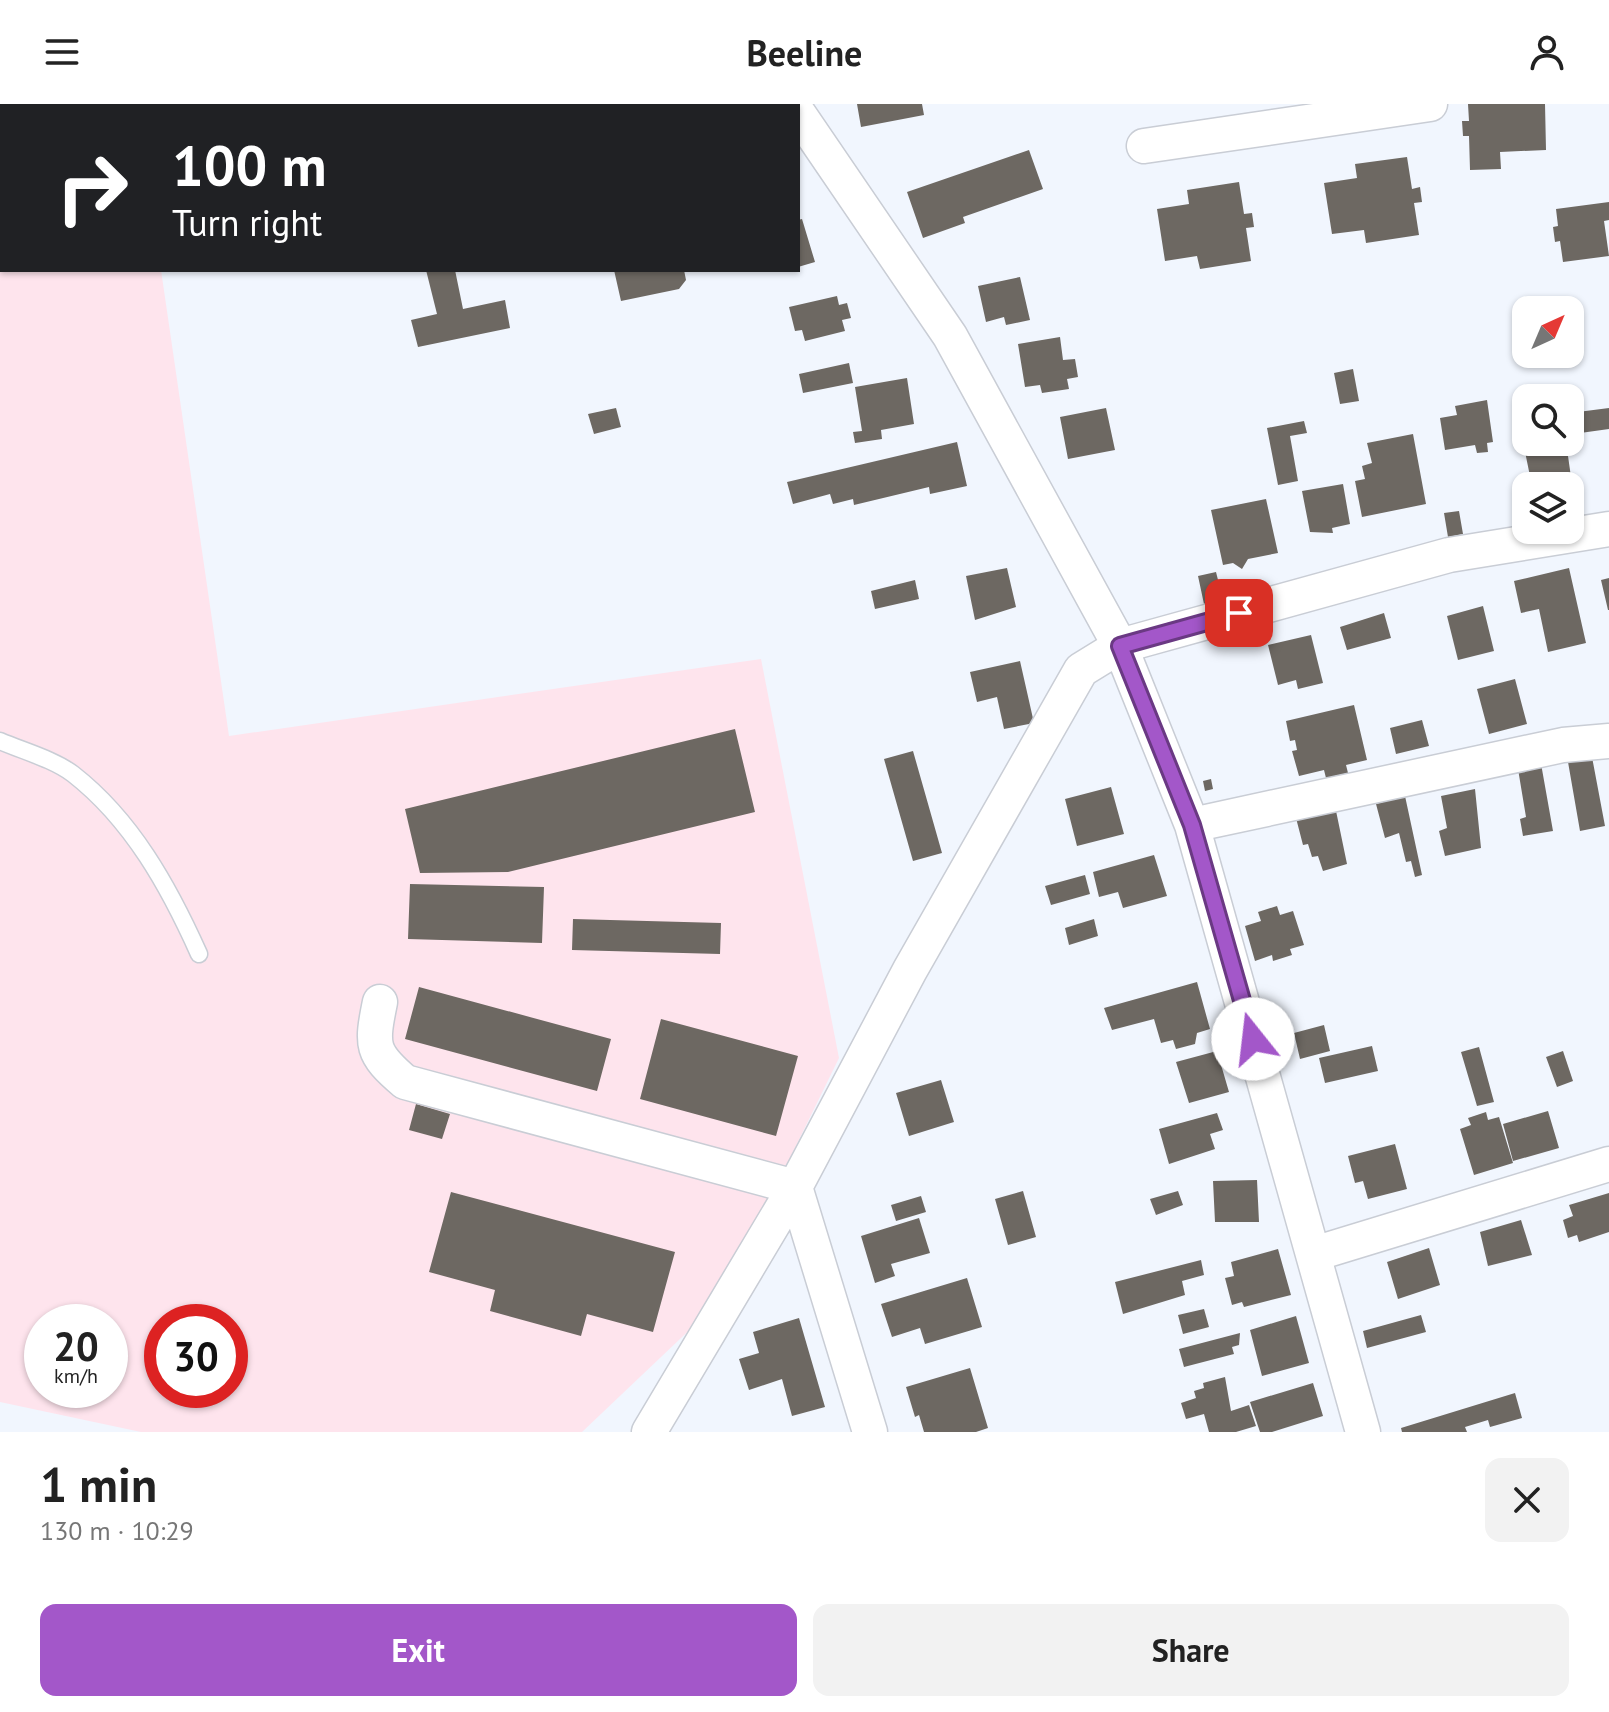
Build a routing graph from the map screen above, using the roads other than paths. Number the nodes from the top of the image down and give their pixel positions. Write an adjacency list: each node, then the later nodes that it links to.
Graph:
1 (1430, 104): 3 (street)
2 (800, 116): 5 (street)
3 (1144, 146)
4 (1609, 529): 5 (street)
5 (1120, 646): 8 (street); 12 (street)
6 (0, 741): 9 (lane)
7 (1609, 741): 8 (street)
8 (1192, 825): 13 (street)
9 (199, 954)
10 (380, 1002): 12 (street)
11 (1609, 1164): 13 (street)
12 (795, 1187): 14 (street); 15 (street)
13 (1314, 1254): 16 (street)
14 (649, 1432)
15 (870, 1432)
16 (1363, 1432)

